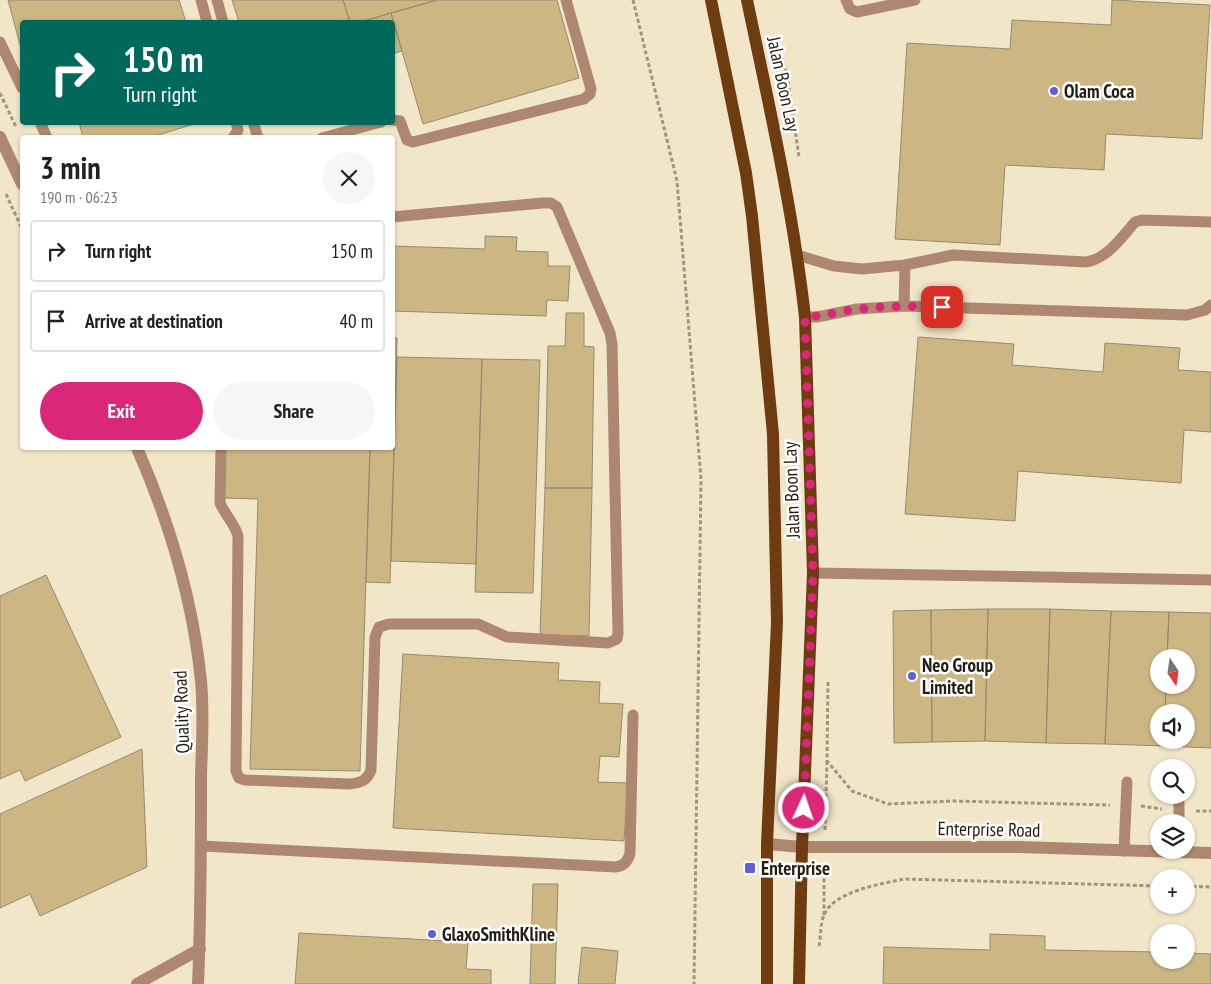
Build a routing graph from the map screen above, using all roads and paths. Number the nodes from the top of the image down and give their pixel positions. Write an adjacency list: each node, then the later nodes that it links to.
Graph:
1 (201, 0): 9 (lane)
2 (216, 0): 10 (lane)
3 (566, 0): 15 (lane)
4 (633, 0): 56 (path)
5 (711, 0): 42 (main road, Jalan Boon Lay)
6 (747, 0): 26 (main road, Jalan Boon Lay)
7 (846, 0): 8 (lane)
8 (916, 0)
9 (207, 20)
10 (222, 20)
11 (774, 37): 20 (path)
12 (0, 42): 13 (lane)
13 (20, 84)
14 (0, 93): 17 (path)
15 (395, 120)
16 (370, 125): 18 (lane)
17 (19, 133)
18 (333, 135)
19 (0, 137): 21 (street)
20 (800, 162)
21 (20, 180)
22 (4, 189): 25 (path)
23 (395, 217): 32 (lane)
24 (1211, 222): 27 (lane)
25 (20, 225)
26 (797, 255): 27 (lane); 30 (main road, Jalan Boon Lay)
27 (905, 266): 29 (lane)
28 (1211, 305): 29 (lane)
29 (904, 306): 30 (lane)
30 (805, 317): 33 (main road, Jalan Boon Lay)
31 (138, 450): 43 (street, Quality Road)
32 (221, 450)
33 (813, 573): 34 (lane); 44 (main road, Jalan Boon Lay)
34 (1211, 580)
35 (828, 682): 38 (path)
36 (634, 715): 43 (lane)
37 (1127, 782): 38 (lane)
38 (1126, 805): 39 (path); 45 (lane)
39 (1179, 807): 40 (path); 41 (lane)
40 (1211, 811)
41 (1179, 814)
42 (767, 844): 44 (street, Enterprise Road); 57 (main road, Jalan Boon Lay)
43 (201, 846): 53 (street, Quality Road)
44 (802, 847): 45 (street, Enterprise Road); 58 (main road, Jalan Boon Lay)
45 (1124, 851): 46 (street, Enterprise Road)
46 (1150, 851)
47 (1195, 852): 48 (street, Enterprise Road)
48 (1211, 853)
49 (1150, 886): 52 (path)
50 (1195, 886): 51 (path)
51 (1211, 887)
52 (819, 948)
53 (200, 949): 54 (street); 55 (street, Quality Road)
54 (137, 984)
55 (198, 984)
56 (694, 984)
57 (767, 984)
58 (800, 984)

